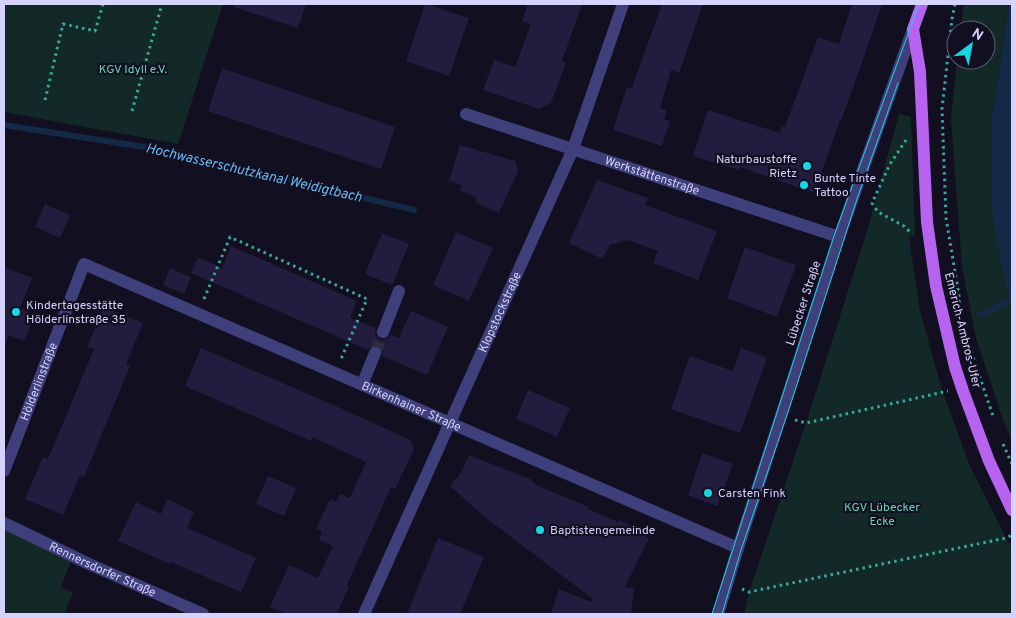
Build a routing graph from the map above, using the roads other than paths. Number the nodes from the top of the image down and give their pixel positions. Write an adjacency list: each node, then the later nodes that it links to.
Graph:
1 (623, 4): 5 (street, Klopstockstraße)
2 (922, 4): 3 (main road, Lübecker Straße)
3 (913, 29): 6 (street, Lübecker Straße); 14 (main road, Emerich-Ambros-Ufer)
4 (466, 114): 5 (street, Werkstättenstraße)
5 (573, 149): 6 (street, Werkstättenstraße); 12 (street, Klopstockstraße)
6 (839, 237): 16 (street, Lübecker Straße)
7 (84, 264): 11 (street, Birkenhainer Straße); 13 (street, Hölderlinstraße)
8 (399, 291): 9 (street)
9 (383, 332)
10 (375, 353): 11 (street)
11 (362, 384): 12 (street, Birkenhainer Straße)
12 (450, 423): 16 (street, Birkenhainer Straße); 18 (street, Klopstockstraße)
13 (4, 471)
14 (1012, 510)
15 (4, 523): 17 (street, Rennersdorfer Straße)
16 (738, 548): 19 (street, Lübecker Straße)
17 (202, 614)
18 (364, 614)
19 (718, 614)

